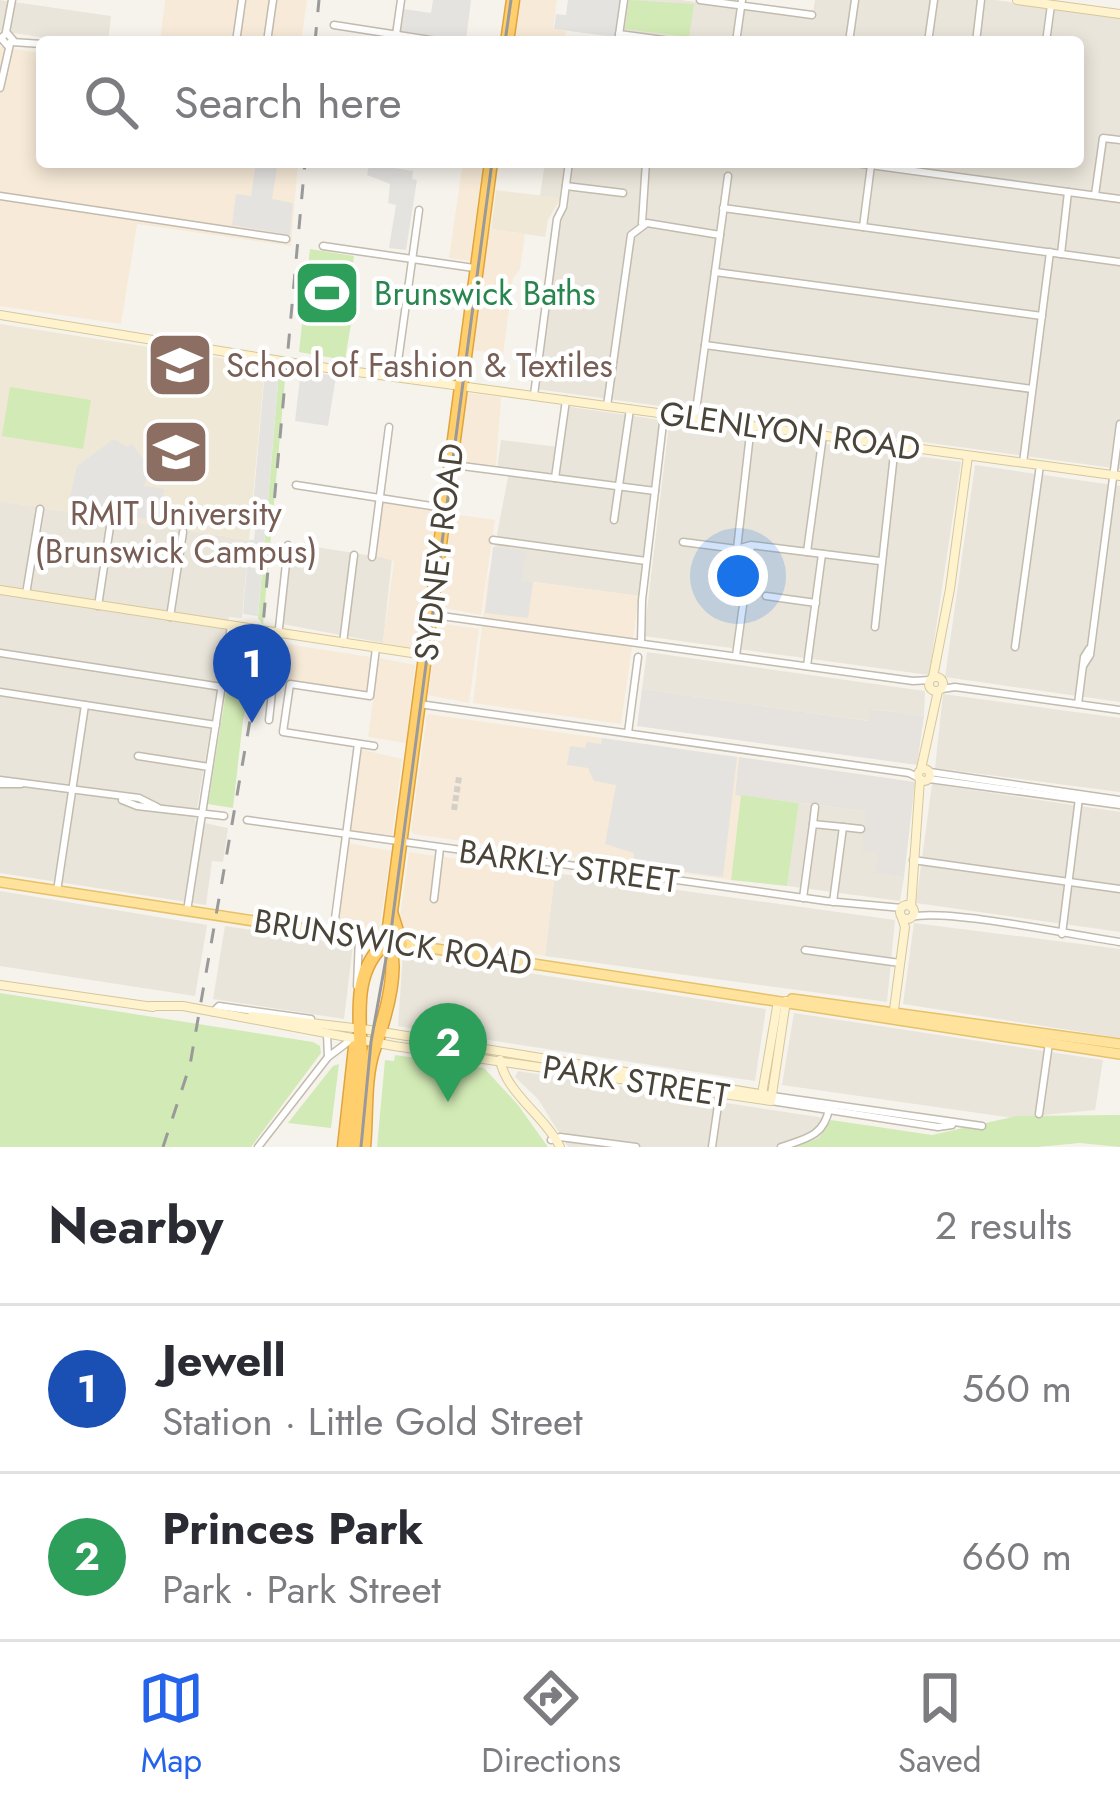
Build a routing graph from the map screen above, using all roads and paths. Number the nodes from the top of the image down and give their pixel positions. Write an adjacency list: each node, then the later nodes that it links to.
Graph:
1 (12, 0): 31 (street)
2 (242, 0): 20 (street)
3 (273, 0): 21 (street)
4 (401, 0): 19 (street)
5 (513, 0): 24 (highway)
6 (624, 0): 25 (street)
7 (700, 0): 12 (street)
8 (855, 0): 27 (street)
9 (934, 0): 28 (street)
10 (981, 0): 29 (street)
11 (1018, 0): 14 (street)
12 (741, 3): 16 (street); 26 (street)
13 (1080, 4): 14 (street); 15 (street)
14 (1051, 5): 30 (street)
15 (1120, 14)
16 (812, 15)
17 (334, 26): 18 (street)
18 (377, 31): 19 (street); 22 (street)
19 (396, 35): 23 (street)
20 (237, 36)
21 (268, 36)
22 (376, 36)
23 (403, 36)
24 (508, 36)
25 (619, 36)
26 (737, 36)
27 (850, 36)
28 (929, 36)
29 (977, 36)
30 (1047, 36)
31 (6, 39): 32 (street); 33 (street)
32 (36, 43)
33 (0, 88)
34 (1120, 140): 44 (street)
35 (489, 168): 58 (highway, SYDNEY ROAD)
36 (568, 168): 41 (street)
37 (646, 168): 49 (street)
38 (871, 168): 50 (street)
39 (921, 168): 42 (street)
40 (728, 176): 47 (street)
41 (566, 185): 43 (street); 66 (street)
42 (1068, 192): 44 (street); 55 (street)
43 (623, 194)
44 (1095, 195): 46 (street)
45 (0, 196): 52 (street)
46 (1120, 199)
47 (724, 208): 50 (street); 51 (street)
48 (418, 210): 56 (street)
49 (642, 224): 51 (street); 68 (street)
50 (863, 227): 54 (street)
51 (720, 235): 59 (street)
52 (286, 239)
53 (323, 246): 56 (street)
54 (1051, 252): 55 (street); 61 (street)
55 (1060, 254): 57 (street)
56 (412, 259): 58 (street); 63 (street)
57 (1120, 262)
58 (476, 268): 64 (highway, SYDNEY ROAD)
59 (715, 272): 61 (street); 62 (street)
60 (0, 315): 63 (street, GLENLYON ROAD)
61 (1042, 316): 65 (street)
62 (705, 345): 65 (street); 71 (street)
63 (396, 376): 64 (street, GLENLYON ROAD)
64 (460, 386): 66 (street, GLENLYON ROAD); 79 (highway, SYDNEY ROAD)
65 (1032, 388): 78 (street)
66 (534, 396): 67 (street, GLENLYON ROAD)
67 (566, 400): 68 (street, GLENLYON ROAD); 82 (street)
68 (608, 406): 69 (street, GLENLYON ROAD)
69 (629, 409): 70 (street, GLENLYON ROAD); 84 (street)
70 (664, 414): 71 (street, GLENLYON ROAD); 85 (street)
71 (695, 418): 73 (street, GLENLYON ROAD)
72 (1120, 424): 81 (street)
73 (751, 425): 75 (street, GLENLYON ROAD); 96 (street)
74 (389, 427): 86 (street)
75 (823, 435): 76 (street, GLENLYON ROAD); 97 (street)
76 (896, 445): 77 (street, GLENLYON ROAD); 102 (street)
77 (968, 456): 78 (street, GLENLYON ROAD); 122 (street)
78 (1023, 463): 80 (street, GLENLYON ROAD)
79 (450, 464): 82 (street); 87 (highway, SYDNEY ROAD)
80 (1040, 465): 81 (street, GLENLYON ROAD); 115 (street)
81 (1117, 476): 126 (street)
82 (555, 478): 84 (street)
83 (296, 485): 86 (street)
84 (619, 486): 85 (street); 90 (street)
85 (655, 491): 101 (street)
86 (380, 499): 87 (street); 100 (street)
87 (444, 508): 108 (highway, SYDNEY ROAD)
88 (40, 509): 104 (street)
89 (112, 520): 107 (street)
90 (614, 520)
91 (183, 532): 109 (street)
92 (493, 540): 101 (street)
93 (683, 542): 96 (street)
94 (288, 544): 112 (street)
95 (751, 545): 96 (street); 97 (street); 119 (street)
96 (736, 549)
97 (807, 552): 98 (street)
98 (822, 554): 102 (street); 106 (street)
99 (355, 555): 113 (street)
100 (372, 557)
101 (646, 561): 114 (street)
102 (880, 562): 111 (street)
103 (0, 590): 104 (street)
104 (26, 594): 107 (street)
105 (766, 596): 106 (street)
106 (816, 603): 121 (street)
107 (98, 606): 109 (street)
108 (430, 614): 114 (street); 118 (highway, SYDNEY ROAD)
109 (170, 617): 110 (street)
110 (231, 626): 112 (street); 123 (street)
111 (874, 627)
112 (279, 633): 113 (street); 129 (street)
113 (343, 643): 116 (street)
114 (641, 643): 119 (street)
115 (1015, 647)
116 (376, 648): 118 (street); 132 (street)
117 (0, 653): 123 (street)
118 (425, 655): 125 (highway, SYDNEY ROAD)
119 (736, 656): 121 (street)
120 (638, 657): 131 (street)
121 (808, 666): 122 (street)
122 (936, 684): 126 (street); 136 (street)
123 (222, 687): 130 (street)
124 (0, 692): 127 (street)
125 (419, 704): 131 (street); 149 (highway, SYDNEY ROAD)
126 (1078, 704): 128 (street)
127 (85, 705): 130 (street); 138 (street)
128 (1120, 710)
129 (269, 720)
130 (216, 725): 135 (street)
131 (628, 733): 136 (street)
132 (358, 744): 133 (street); 148 (street)
133 (374, 746)
134 (138, 756): 135 (street)
135 (209, 766): 142 (street)
136 (924, 775): 139 (street); 151 (street)
137 (0, 782): 138 (street)
138 (72, 790): 142 (street); 155 (street)
139 (1080, 797): 140 (street); 153 (street)
140 (1120, 802)
141 (815, 807): 145 (street)
142 (202, 813): 143 (street); 159 (street)
143 (224, 816)
144 (247, 820): 148 (street, BARKLY STREET)
145 (813, 824): 146 (street); 156 (street)
146 (843, 827): 147 (street); 158 (street)
147 (861, 830)
148 (346, 835): 149 (street, BARKLY STREET); 161 (street)
149 (401, 843): 150 (street, BARKLY STREET); 165 (highway, SYDNEY ROAD)
150 (440, 848): 156 (street, BARKLY STREET); 157 (street)
151 (914, 860): 153 (street); 160 (street)
152 (0, 882): 155 (main road, BRUNSWICK ROAD)
153 (1069, 882): 154 (street); 162 (street)
154 (1120, 889)
155 (57, 891): 159 (main road, BRUNSWICK ROAD)
156 (803, 898): 158 (street, BARKLY STREET)
157 (434, 899)
158 (833, 902): 160 (street, BARKLY STREET)
159 (188, 911): 161 (main road, BRUNSWICK ROAD)
160 (907, 912): 162 (street, BARKLY STREET); 167 (street)
161 (333, 934): 163 (main road, BRUNSWICK ROAD)
162 (1062, 934): 164 (street, BARKLY STREET)
163 (359, 938): 165 (main road, BRUNSWICK ROAD); 170 (street)
164 (1120, 942)
165 (394, 943): 169 (main road, BRUNSWICK ROAD); 170 (highway); 177 (highway)
166 (805, 950): 167 (street)
167 (900, 963): 172 (street)
168 (0, 983): 171 (street, PARK STREET)
169 (782, 999): 172 (main road, BRUNSWICK ROAD); 184 (street)
170 (360, 1001): 176 (highway)
171 (213, 1012): 173 (street, PARK STREET); 174 (street, PARK STREET)
172 (893, 1016): 178 (main road, BRUNSWICK ROAD)
173 (241, 1017): 174 (street, PARK STREET); 175 (street, PARK STREET)
174 (310, 1023): 176 (street, PARK STREET)
175 (327, 1034): 176 (street, PARK STREET); 182 (street)
176 (356, 1036): 177 (street, PARK STREET); 182 (street); 188 (highway)
177 (379, 1038): 181 (street, PARK STREET); 188 (highway)
178 (1049, 1038): 179 (main road, BRUNSWICK ROAD); 180 (main road, BRUNSWICK ROAD); 186 (street)
179 (1120, 1044)
180 (1120, 1054)
181 (500, 1057): 183 (street, PARK STREET); 189 (street)
182 (328, 1058): 190 (street)
183 (720, 1090): 184 (street, PARK STREET); 195 (street)
184 (768, 1097): 185 (street, PARK STREET)
185 (829, 1107): 187 (street, PARK STREET); 196 (street)
186 (1039, 1114)
187 (982, 1126)
188 (360, 1130): 191 (highway); 192 (highway); 193 (highway)
189 (556, 1143): 194 (street)
190 (258, 1147)
191 (344, 1147)
192 (354, 1147)
193 (368, 1147)
194 (636, 1147)
195 (712, 1147)
196 (781, 1147)

